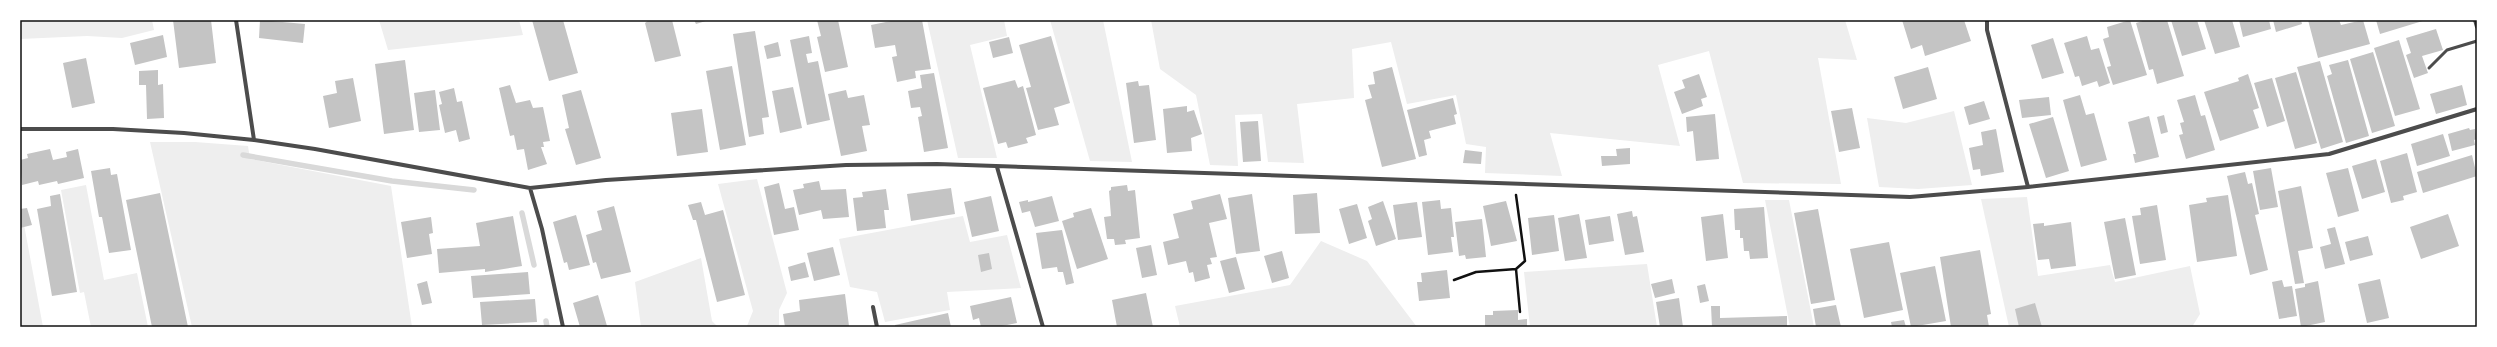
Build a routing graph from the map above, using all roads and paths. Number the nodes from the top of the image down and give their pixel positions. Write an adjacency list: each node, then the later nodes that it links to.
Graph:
1 (236, 20): 9 (street)
2 (1988, 20): 12 (street)
3 (2475, 20): 4 (street)
4 (2477, 27)
5 (2477, 41): 6 (lane)
6 (2429, 68)
7 (2477, 109): 12 (street)
8 (20, 129): 9 (street)
9 (254, 140): 13 (street)
10 (997, 167): 11 (street); 13 (street); 20 (street)
11 (1515, 184): 12 (street); 14 (path)
12 (2028, 187)
13 (530, 188): 18 (street)
14 (1516, 269): 15 (path); 17 (path)
15 (1454, 280)
16 (873, 307): 19 (street)
17 (1520, 312)
18 (563, 327)
19 (877, 327)
20 (1044, 327)

